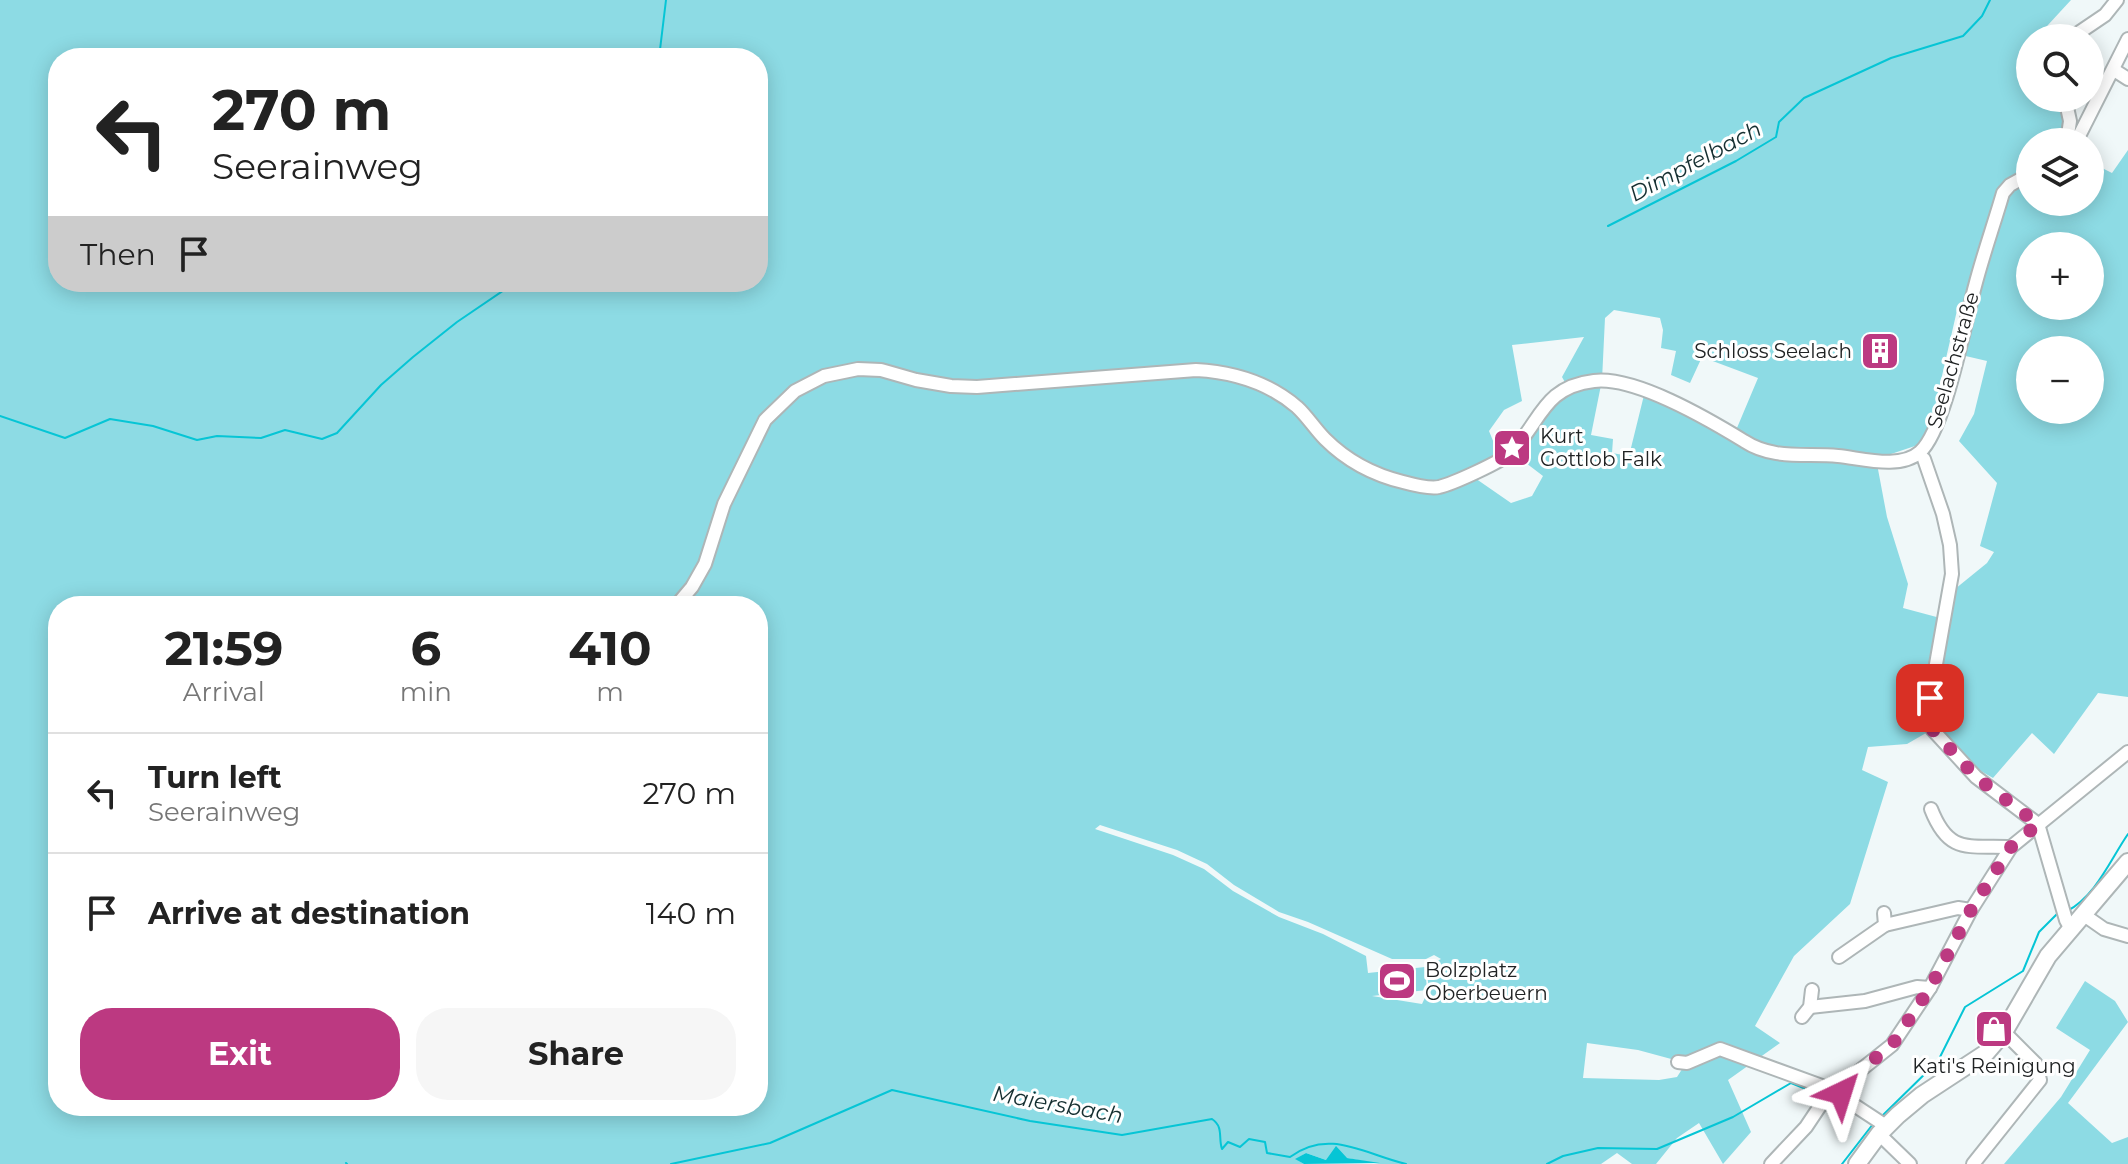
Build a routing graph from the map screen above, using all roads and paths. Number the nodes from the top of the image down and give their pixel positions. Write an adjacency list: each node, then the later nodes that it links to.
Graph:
1 (2117, 0): 2 (street)
2 (2092, 24)
3 (2128, 39): 4 (street)
4 (2114, 70): 5 (street); 6 (street)
5 (2128, 79)
6 (2083, 128)
7 (2016, 182): 9 (street, Seelachstraße)
8 (1924, 459): 12 (street)
9 (684, 596)
10 (2128, 752): 12 (street)
11 (1931, 809): 13 (street)
12 (2038, 824): 13 (street); 17 (street)
13 (2011, 847): 15 (street)
14 (2128, 862): 16 (main road)
15 (1971, 910): 19 (street); 20 (street)
16 (2084, 915): 17 (main road); 18 (street)
17 (2067, 919): 22 (main road)
18 (2128, 936)
19 (1839, 957)
20 (1930, 988): 21 (street); 24 (street)
21 (1812, 990)
22 (2004, 1032): 25 (main road); 29 (street)
23 (1678, 1062): 24 (street)
24 (1836, 1092): 25 (street); 26 (street)
25 (1879, 1125): 27 (main road); 28 (street)
26 (1771, 1164)
27 (1857, 1164)
28 (1910, 1164)
29 (1973, 1164)

